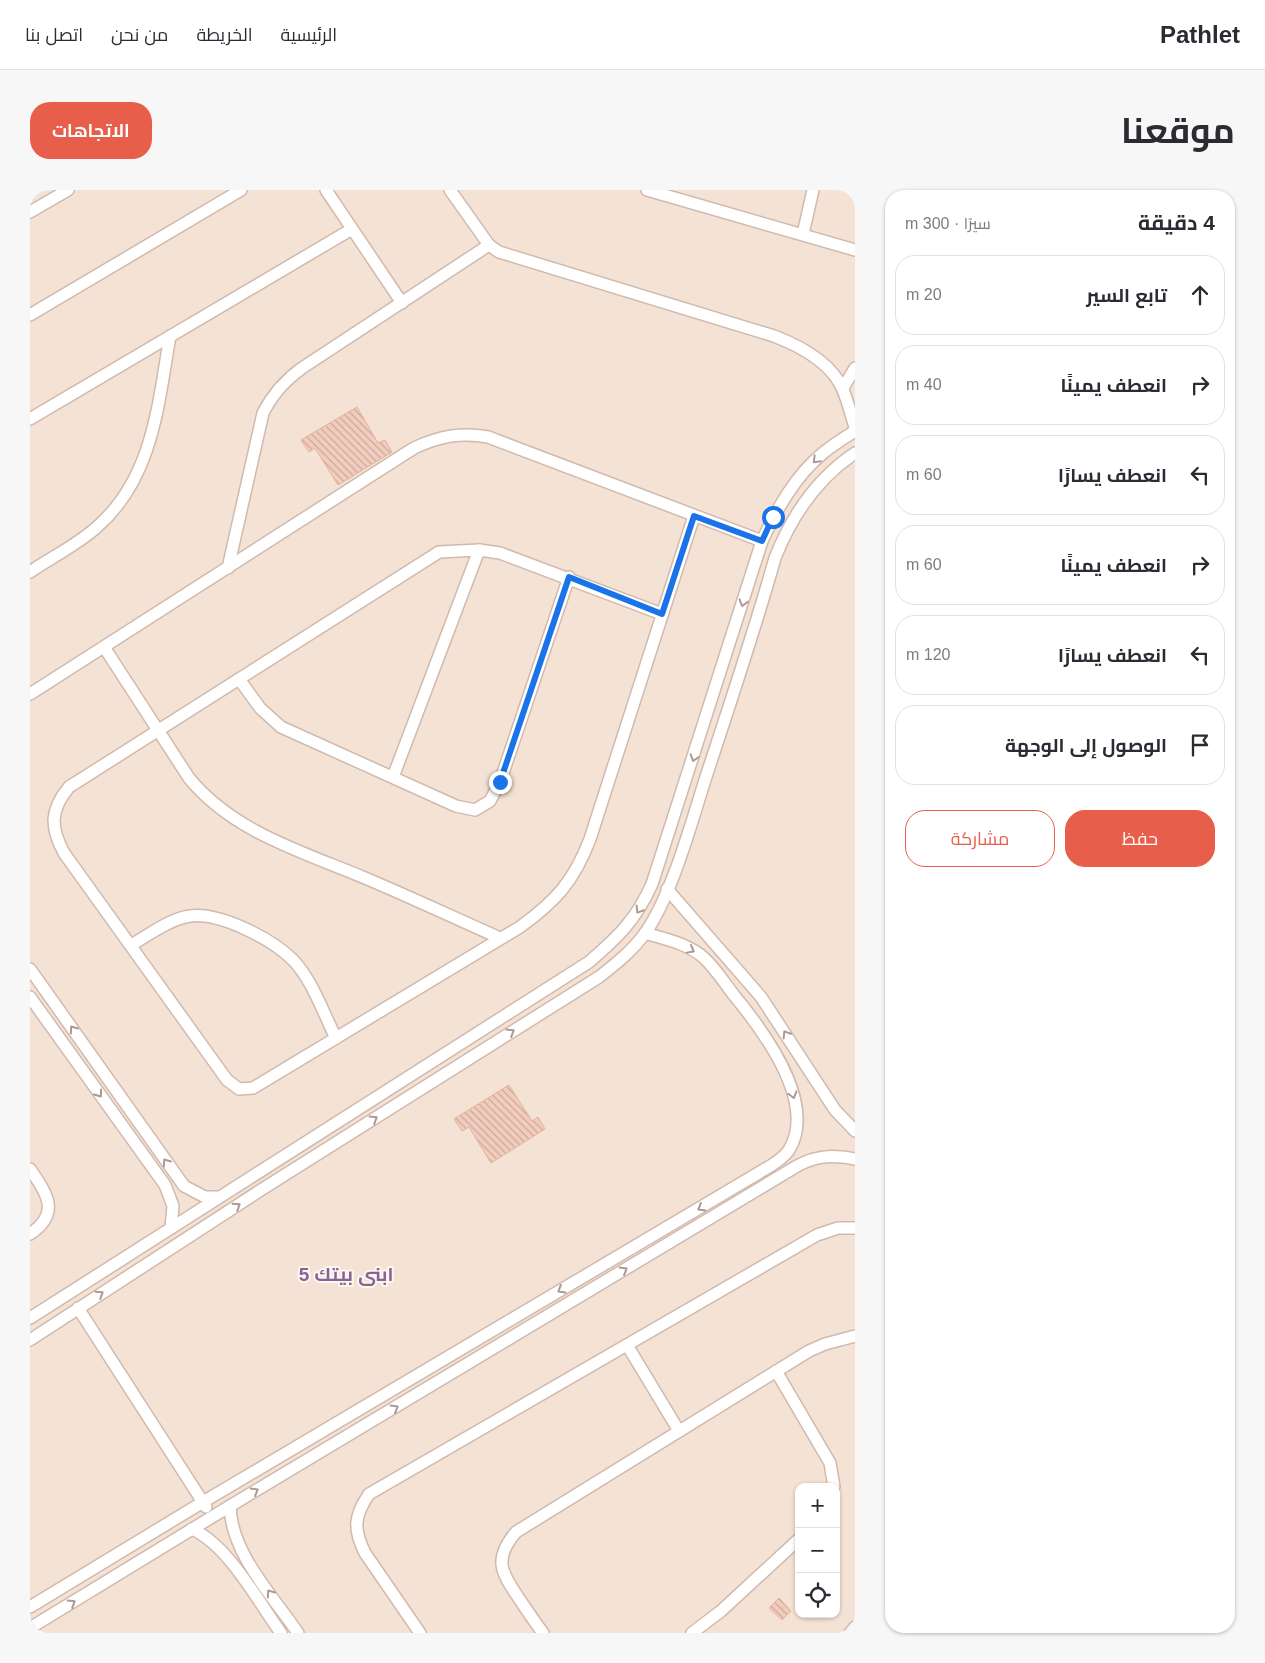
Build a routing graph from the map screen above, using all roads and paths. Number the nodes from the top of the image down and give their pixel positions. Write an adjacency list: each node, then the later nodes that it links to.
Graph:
1 (68, 190): 7 (street)
2 (241, 190): 13 (street)
3 (326, 190): 8 (street)
4 (450, 190): 10 (street)
5 (647, 190): 9 (street)
6 (813, 190): 9 (street)
7 (30, 212)
8 (352, 229): 12 (street); 14 (street)
9 (803, 234): 11 (street)
10 (489, 245): 12 (street); 16 (street)
11 (855, 250)
12 (402, 303): 24 (street)
13 (30, 315)
14 (170, 336): 17 (street); 25 (street)
15 (855, 368): 16 (street)
16 (843, 388): 18 (street)
17 (30, 419)
18 (855, 427)
19 (855, 432): 22 (street, one-way to 22)
20 (855, 453): 33 (street)
21 (694, 516): 22 (street); 24 (street); 27 (street)
22 (762, 541): 51 (street, one-way to 51)
23 (479, 550): 26 (street); 29 (street); 32 (street)
24 (228, 568): 28 (street)
25 (30, 572)
26 (569, 577): 27 (street); 32 (street)
27 (662, 614): 35 (street)
28 (104, 647): 30 (street); 31 (street)
29 (239, 679): 31 (street); 32 (street)
30 (30, 694)
31 (157, 731): 35 (street); 36 (street)
32 (393, 777)
33 (667, 889): 34 (street); 40 (street, one-way to 33)
34 (645, 933): 42 (street, one-way to 42); 55 (street, one-way to 34)
35 (500, 938): 39 (street)
36 (131, 945): 39 (street); 39 (street)
37 (30, 969): 41 (street, one-way to 37)
38 (30, 997): 43 (street)
39 (336, 1038)
40 (802, 1059): 42 (street); 44 (street)
41 (101, 1069): 43 (street); 49 (street, one-way to 41)
42 (785, 1072): 45 (street, one-way to 45)
43 (87, 1078): 50 (street, one-way to 50)
44 (855, 1131)
45 (782, 1158): 48 (street); 61 (street, one-way to 61)
46 (855, 1159): 48 (street)
47 (30, 1169): 54 (street)
48 (790, 1170): 62 (street, one-way to 48)
49 (177, 1177): 50 (street); 51 (street)
50 (165, 1185): 52 (street)
51 (217, 1197): 52 (street)
52 (171, 1228): 56 (street)
53 (855, 1228): 59 (street)
54 (30, 1234)
55 (78, 1308): 58 (street); 65 (street)
56 (30, 1318)
57 (855, 1336): 60 (street)
58 (30, 1340)
59 (627, 1345): 63 (street); 77 (street)
60 (776, 1371): 63 (street); 64 (street)
61 (358, 1411): 62 (street); 65 (street)
62 (367, 1424): 66 (street, one-way to 62)
63 (679, 1431): 78 (street)
64 (833, 1483)
65 (203, 1502): 67 (street); 72 (street)
66 (230, 1506): 67 (street); 70 (street)
67 (212, 1516): 68 (street)
68 (192, 1529): 71 (street); 73 (street, one-way to 68)
69 (795, 1543): 79 (street)
70 (242, 1552): 71 (street); 76 (street, one-way to 70)
71 (228, 1560): 75 (street)
72 (30, 1607)
73 (31, 1624)
74 (855, 1627): 80 (street)
75 (281, 1633)
76 (298, 1633)
77 (420, 1633)
78 (543, 1633)
79 (692, 1633)
80 (850, 1633)

